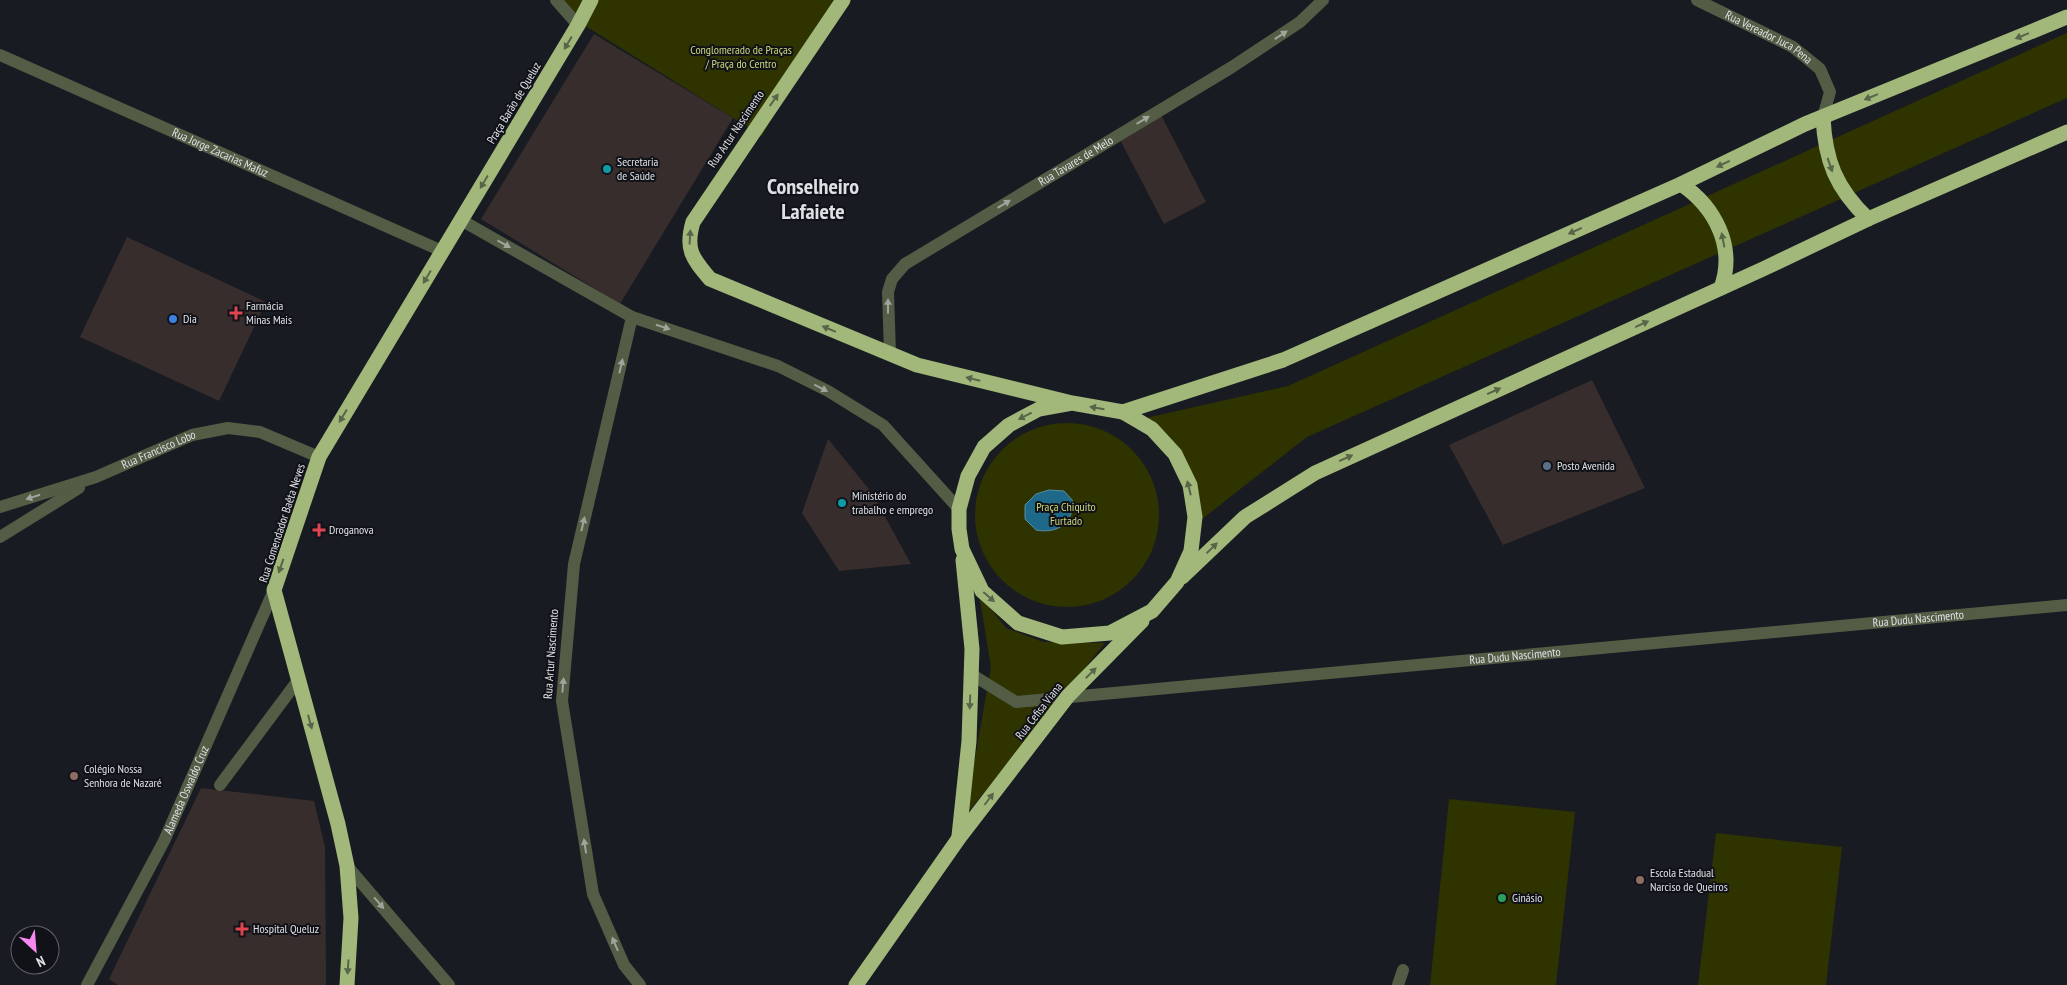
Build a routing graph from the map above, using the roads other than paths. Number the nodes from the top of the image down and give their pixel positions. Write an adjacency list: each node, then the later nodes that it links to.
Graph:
1 (556, 0): 7 (street)
2 (591, 0): 7 (highway, Praça Barão de Queluz)
3 (843, 0): 17 (highway, Rua Artur Nascimento, one-way to 3)
4 (1323, 0): 17 (street, Rua Tavares de Melo, one-way to 4)
5 (1697, 0): 9 (street, Rua Vereador Juca Pena)
6 (2067, 17): 9 (highway, one-way to 9)
7 (578, 25): 13 (highway, Praça Barão de Queluz, one-way to 13)
8 (0, 55): 14 (street, Rua Jorge Zacarias Mafuz)
9 (1823, 117): 11 (highway, one-way to 11); 12 (highway, one-way to 12)
10 (2067, 132): 12 (highway)
11 (1681, 184): 15 (highway, one-way to 11); 19 (highway, one-way to 19)
12 (1868, 219): 15 (highway)
13 (461, 220): 14 (highway, Rua Comendador Baêta Neves); 16 (street, one-way to 16)
14 (442, 251): 20 (highway, Rua Comendador Baêta Neves, one-way to 20)
15 (1721, 288): 26 (highway, one-way to 15)
16 (632, 317): 23 (street, one-way to 23); 40 (street, Rua Artur Nascimento, one-way to 16)
17 (890, 354): 18 (highway, one-way to 17)
18 (1072, 403): 19 (highway, one-way to 18); 23 (highway, Rua Cefisa Viana, one-way to 23)
19 (1123, 412): 26 (highway, one-way to 19)
20 (319, 457): 21 (street, Rua Francisco Lobo); 27 (highway, Rua Comendador Baêta Neves, one-way to 27)
21 (96, 477): 22 (street, Rua Francisco Lobo, one-way to 22); 24 (street)
22 (0, 507)
23 (960, 508): 25 (highway, Rua Cefisa Viana)
24 (0, 537)
25 (962, 549): 29 (highway, one-way to 29); 30 (highway, Rua Cefisa Viana)
26 (1177, 582): 29 (highway, Rua Cefisa Viana)
27 (274, 590): 31 (highway, Rua Comendador Baêta Neves); 37 (street, Alameda Oswaldo Cruz)
28 (2067, 606): 32 (street, Rua Dudu Nascimento)
29 (1152, 611): 32 (highway, Rua Cefisa Viana, one-way to 29)
30 (971, 674): 32 (street, Rua Dudu Nascimento); 34 (highway, Rua Cefisa Viana, one-way to 34)
31 (298, 678): 33 (street); 35 (highway, Rua Comendador Baêta Neves, one-way to 35)
32 (1068, 696): 34 (highway, Rua Cefisa Viana, one-way to 32)
33 (220, 785)
34 (959, 838): 41 (highway, Rua Cefisa Viana)
35 (347, 866): 38 (highway, Rua Comendador Baêta Neves, one-way to 38); 39 (street, one-way to 39)
36 (1403, 970): 42 (street)
37 (87, 985)
38 (346, 985)
39 (449, 985)
40 (640, 985)
41 (856, 985)
42 (1398, 985)

